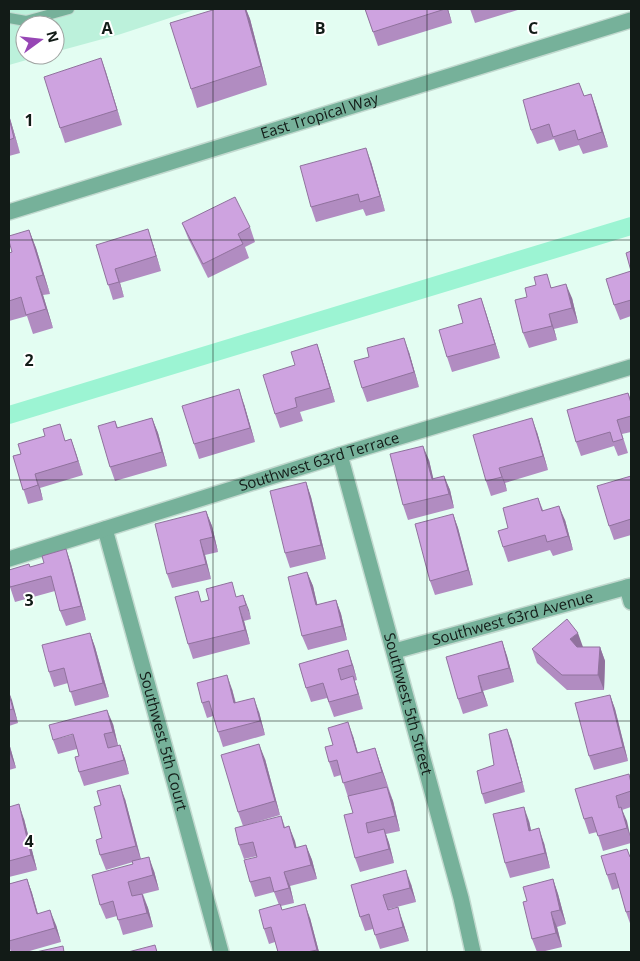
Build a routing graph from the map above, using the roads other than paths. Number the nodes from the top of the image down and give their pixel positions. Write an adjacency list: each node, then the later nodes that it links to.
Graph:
1 (69, 9): 2 (lane)
2 (9, 18)
3 (631, 20): 4 (street, East Tropical Way)
4 (9, 212)
5 (631, 367): 6 (street, Southwest 63rd Terrace)
6 (340, 455): 7 (street, Southwest 63rd Terrace); 11 (street, Southwest 5th Street)
7 (105, 529): 8 (street, Southwest 63rd Terrace); 12 (street, Southwest 5th Court)
8 (9, 559)
9 (629, 587): 10 (street); 11 (street, Southwest 63rd Avenue)
10 (631, 602)
11 (394, 651): 13 (street, Southwest 5th Street)
12 (221, 952)
13 (473, 952)

